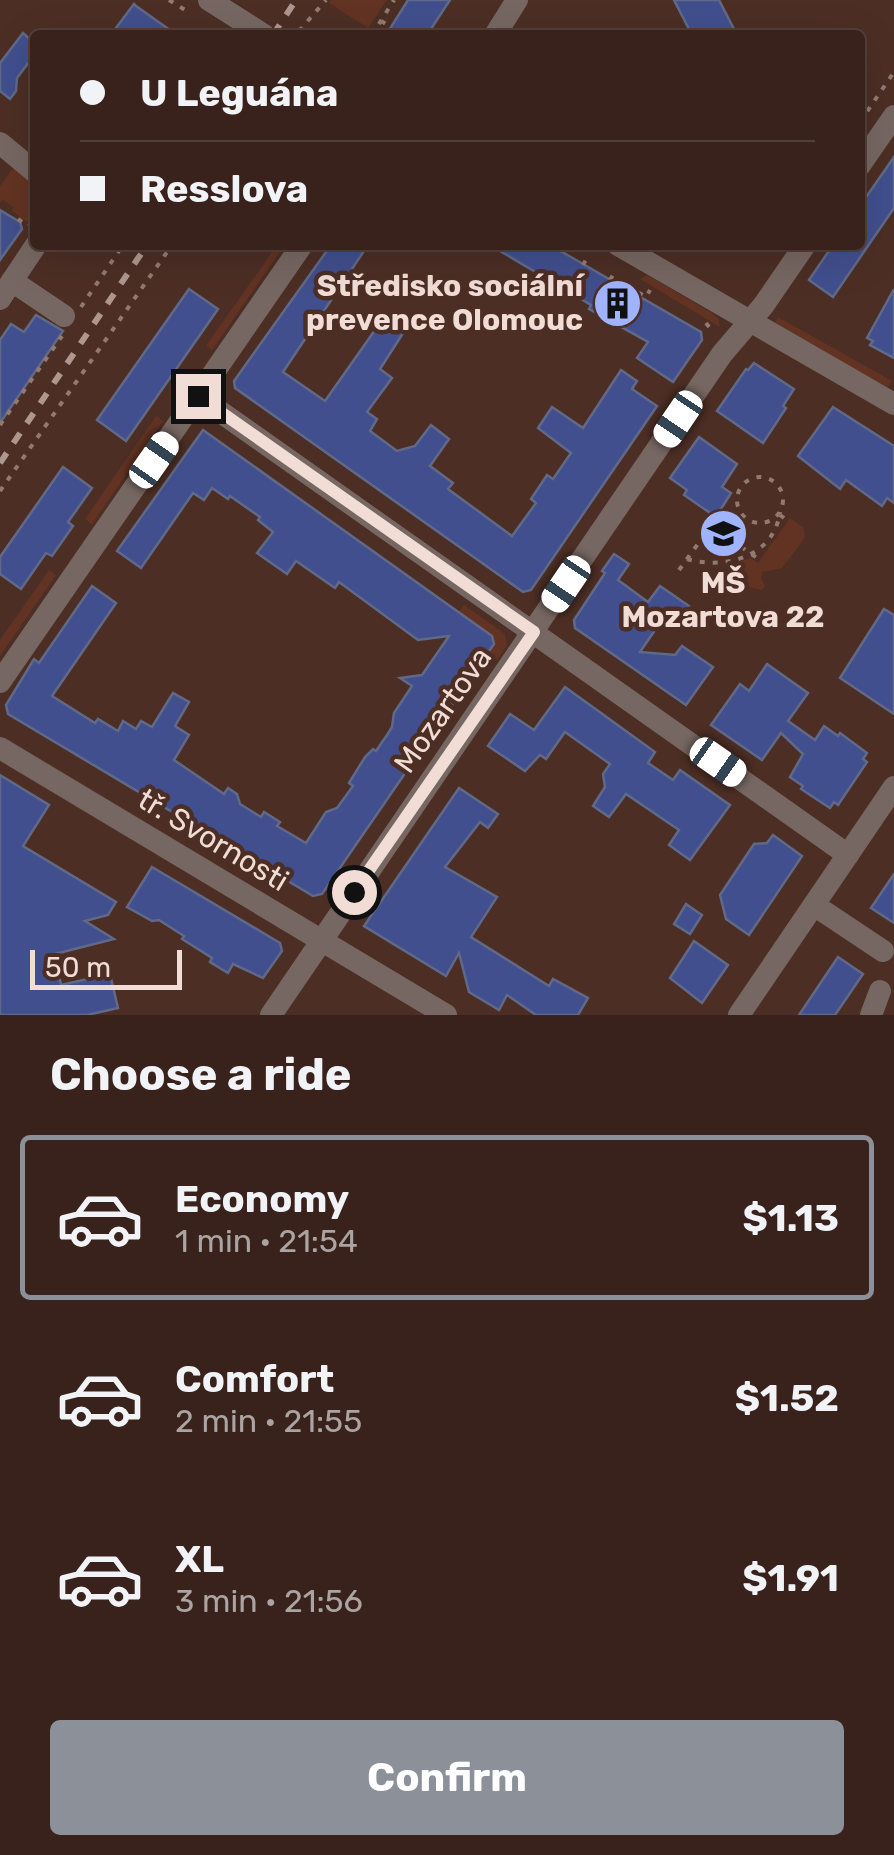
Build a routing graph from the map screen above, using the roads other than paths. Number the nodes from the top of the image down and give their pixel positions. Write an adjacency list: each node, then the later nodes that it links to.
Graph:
1 (210, 0): 3 (street)
2 (517, 0): 5 (street)
3 (242, 9): 4 (street)
4 (260, 30)
5 (498, 30)
6 (894, 116): 8 (street)
7 (0, 143): 9 (street)
8 (865, 158)
9 (30, 168)
10 (30, 240): 14 (street)
11 (299, 250): 17 (street)
12 (626, 250): 16 (street)
13 (801, 250): 16 (street, Mozartova)
14 (6, 290): 15 (street)
15 (71, 316)
16 (748, 322): 18 (street); 19 (street, Mozartova)
17 (198, 396): 19 (street); 20 (street)
18 (894, 404)
19 (534, 632): 23 (street); 25 (street, Mozartova)
20 (0, 682)
21 (0, 748): 25 (street, tř. Svornosti)
22 (894, 788): 23 (street)
23 (848, 855): 24 (street)
24 (814, 906): 26 (street); 30 (street)
25 (322, 941): 28 (street, Mozartova); 29 (street, tř. Svornosti)
26 (883, 952)
27 (880, 991): 31 (street)
28 (271, 1015)
29 (446, 1015)
30 (739, 1015)
31 (871, 1015)

